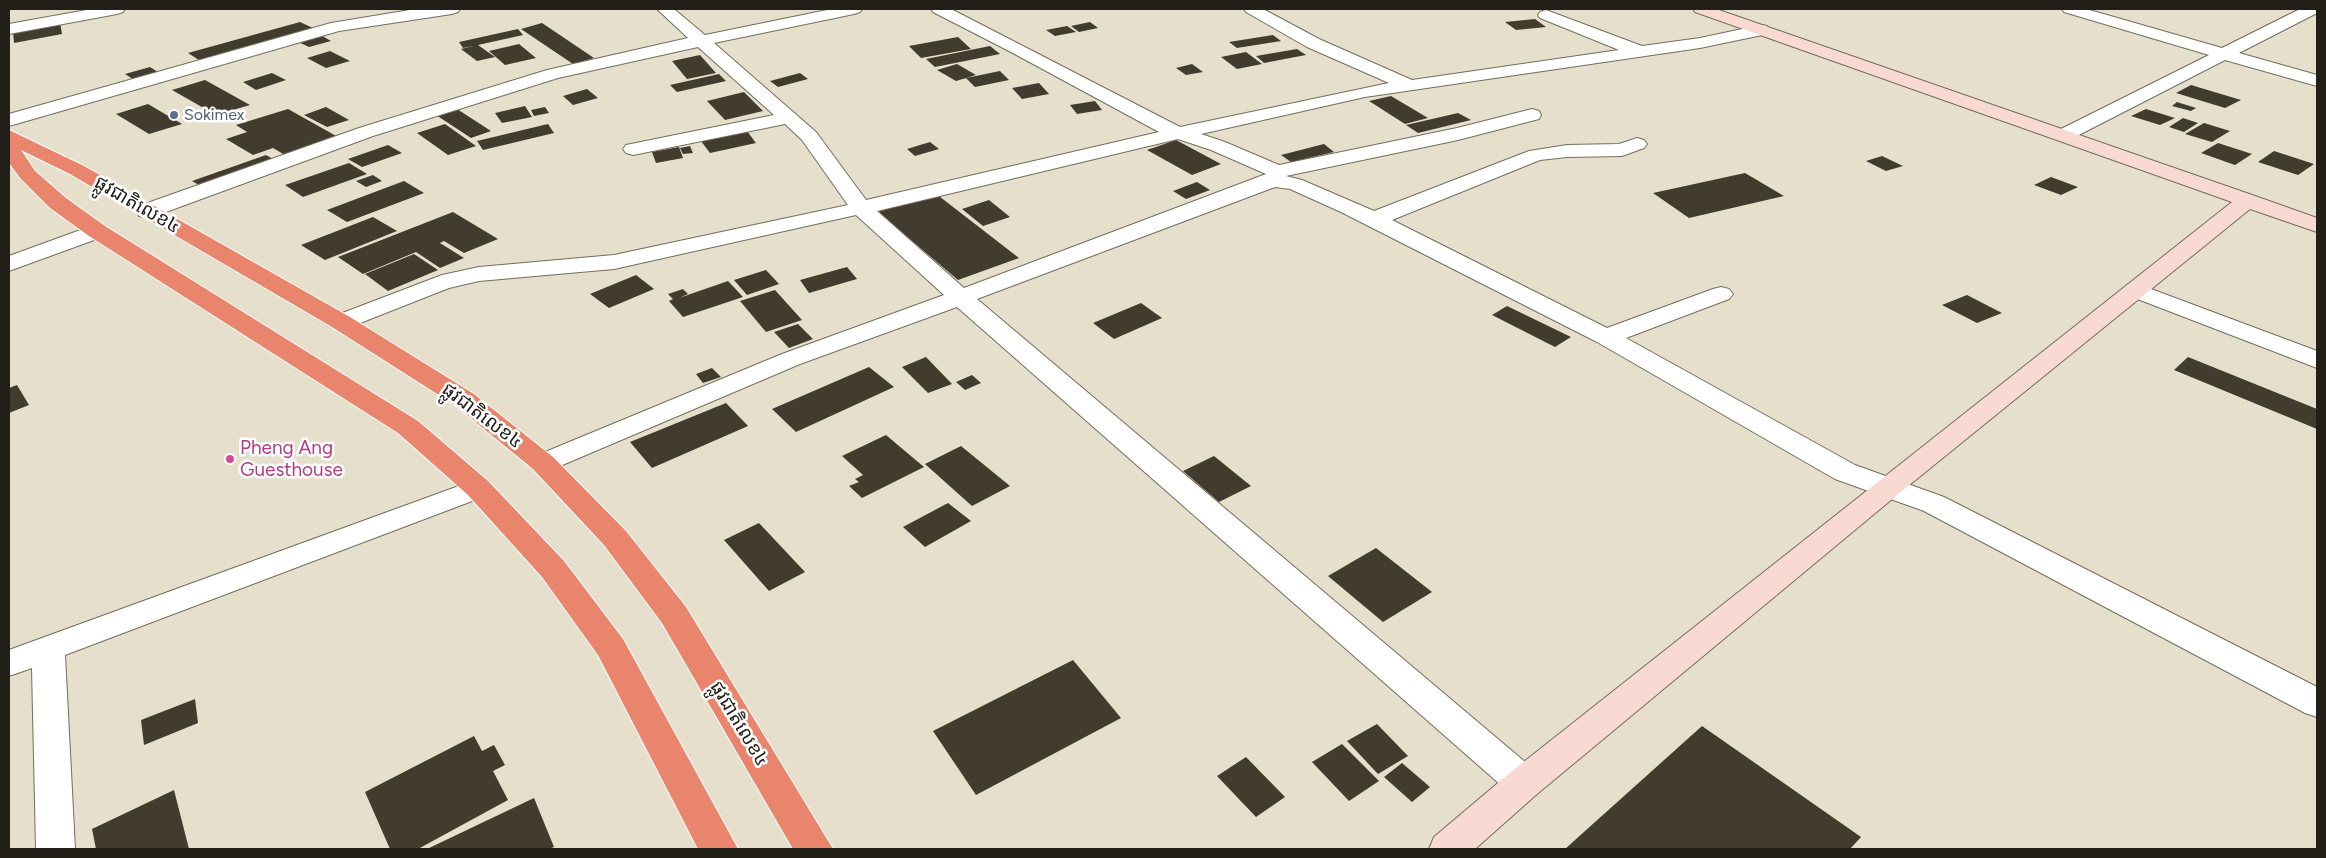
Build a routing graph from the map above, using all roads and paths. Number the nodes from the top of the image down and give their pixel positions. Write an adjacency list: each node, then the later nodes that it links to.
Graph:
1 (117, 9): 11 (street)
2 (452, 9): 20 (street)
3 (665, 9): 13 (street)
4 (854, 9): 13 (street)
5 (939, 9): 21 (street)
6 (1252, 9): 17 (street)
7 (1701, 9): 12 (street)
8 (2070, 9): 15 (street)
9 (2312, 9): 15 (street)
10 (1546, 15): 14 (street)
11 (9, 29)
12 (1761, 30): 14 (street); 22 (street)
13 (701, 40): 19 (street); 30 (street)
14 (1640, 51): 17 (street)
15 (2225, 52): 16 (street); 22 (street)
16 (2317, 81)
17 (1408, 85): 21 (street)
18 (1532, 115): 27 (street)
19 (788, 118): 26 (street); 29 (street)
20 (9, 120)
21 (1180, 133): 27 (street); 29 (street)
22 (2064, 135): 28 (street)
23 (9, 136): 30 (highway, ផ្លូវជាតិលេខ៤)
24 (9, 142): 33 (highway)
25 (1637, 144): 31 (street)
26 (633, 149)
27 (1275, 176): 31 (street); 37 (street)
28 (2248, 200): 32 (street); 35 (street)
29 (861, 208): 37 (street); 38 (street)
30 (147, 210): 38 (highway, ផ្លូវជាតិលេខ៤)
31 (1374, 219): 39 (street)
32 (2317, 225)
33 (97, 231): 34 (street); 42 (highway)
34 (9, 264)
35 (2135, 290): 40 (street); 43 (street)
36 (1721, 294): 39 (street)
37 (960, 297): 41 (street); 47 (street)
38 (341, 322): 41 (highway, ផ្លូវជាតិលេខ៤)
39 (1606, 337): 43 (street)
40 (2317, 360)
41 (543, 463): 50 (highway, ផ្លូវជាតិលេខ៤)
42 (478, 488): 44 (street); 49 (highway)
43 (1887, 488): 46 (street); 47 (street)
44 (48, 648): 45 (street); 48 (street)
45 (9, 663)
46 (2317, 703)
47 (1524, 783): 51 (street)
48 (55, 849)
49 (718, 849)
50 (814, 849)
51 (1448, 849)

